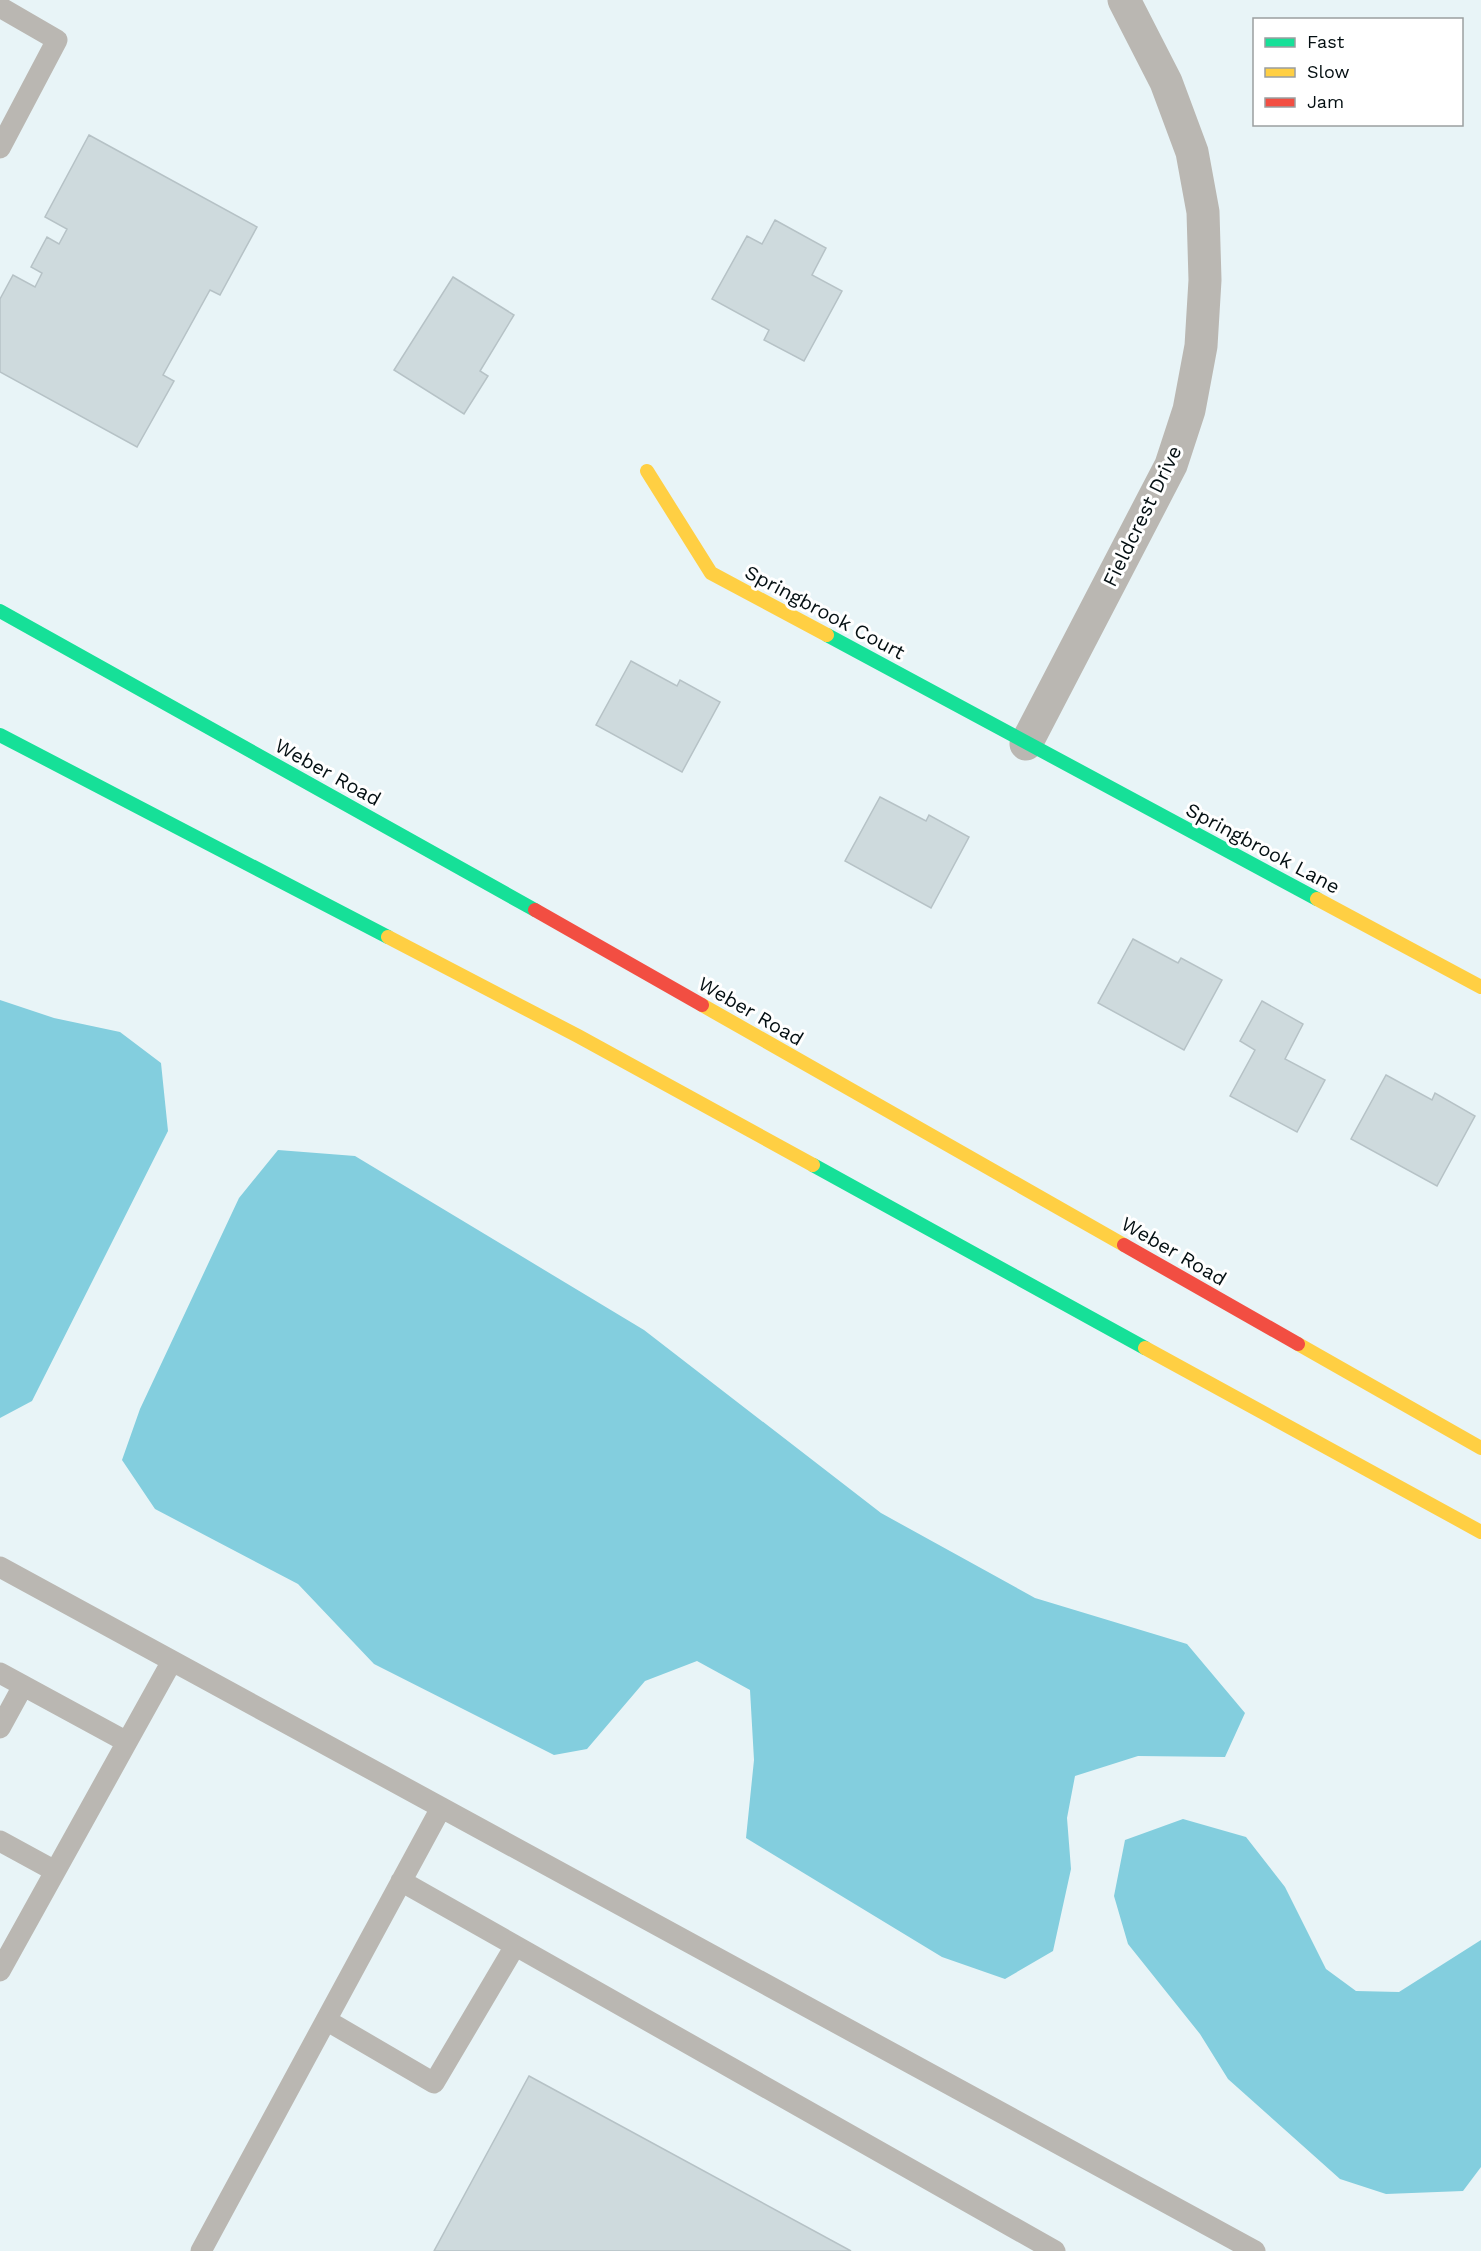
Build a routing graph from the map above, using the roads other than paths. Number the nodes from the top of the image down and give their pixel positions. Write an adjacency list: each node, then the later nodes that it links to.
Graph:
1 (1124, 0): 7 (street, Fieldcrest Drive)
2 (0, 7): 3 (lane)
3 (0, 147)
4 (647, 471): 7 (main road, Springbrook Court)
5 (0, 611): 9 (main road, Weber Road)
6 (0, 735): 10 (main road)
7 (1026, 744): 8 (main road, Springbrook Lane)
8 (1481, 987)
9 (1481, 1448)
10 (1481, 1532)
11 (0, 1567): 12 (lane)
12 (172, 1661): 16 (lane); 17 (lane)
13 (0, 1673): 14 (lane)
14 (23, 1686): 15 (lane); 16 (lane)
15 (0, 1728)
16 (127, 1742): 19 (lane)
17 (441, 1808): 20 (lane); 26 (lane)
18 (0, 1841): 19 (lane)
19 (55, 1871): 22 (lane)
20 (401, 1881): 21 (lane); 23 (lane)
21 (515, 1946): 23 (lane); 25 (lane)
22 (0, 1971)
23 (326, 2020): 24 (lane)
24 (201, 2251)
25 (1055, 2251)
26 (1256, 2251)

